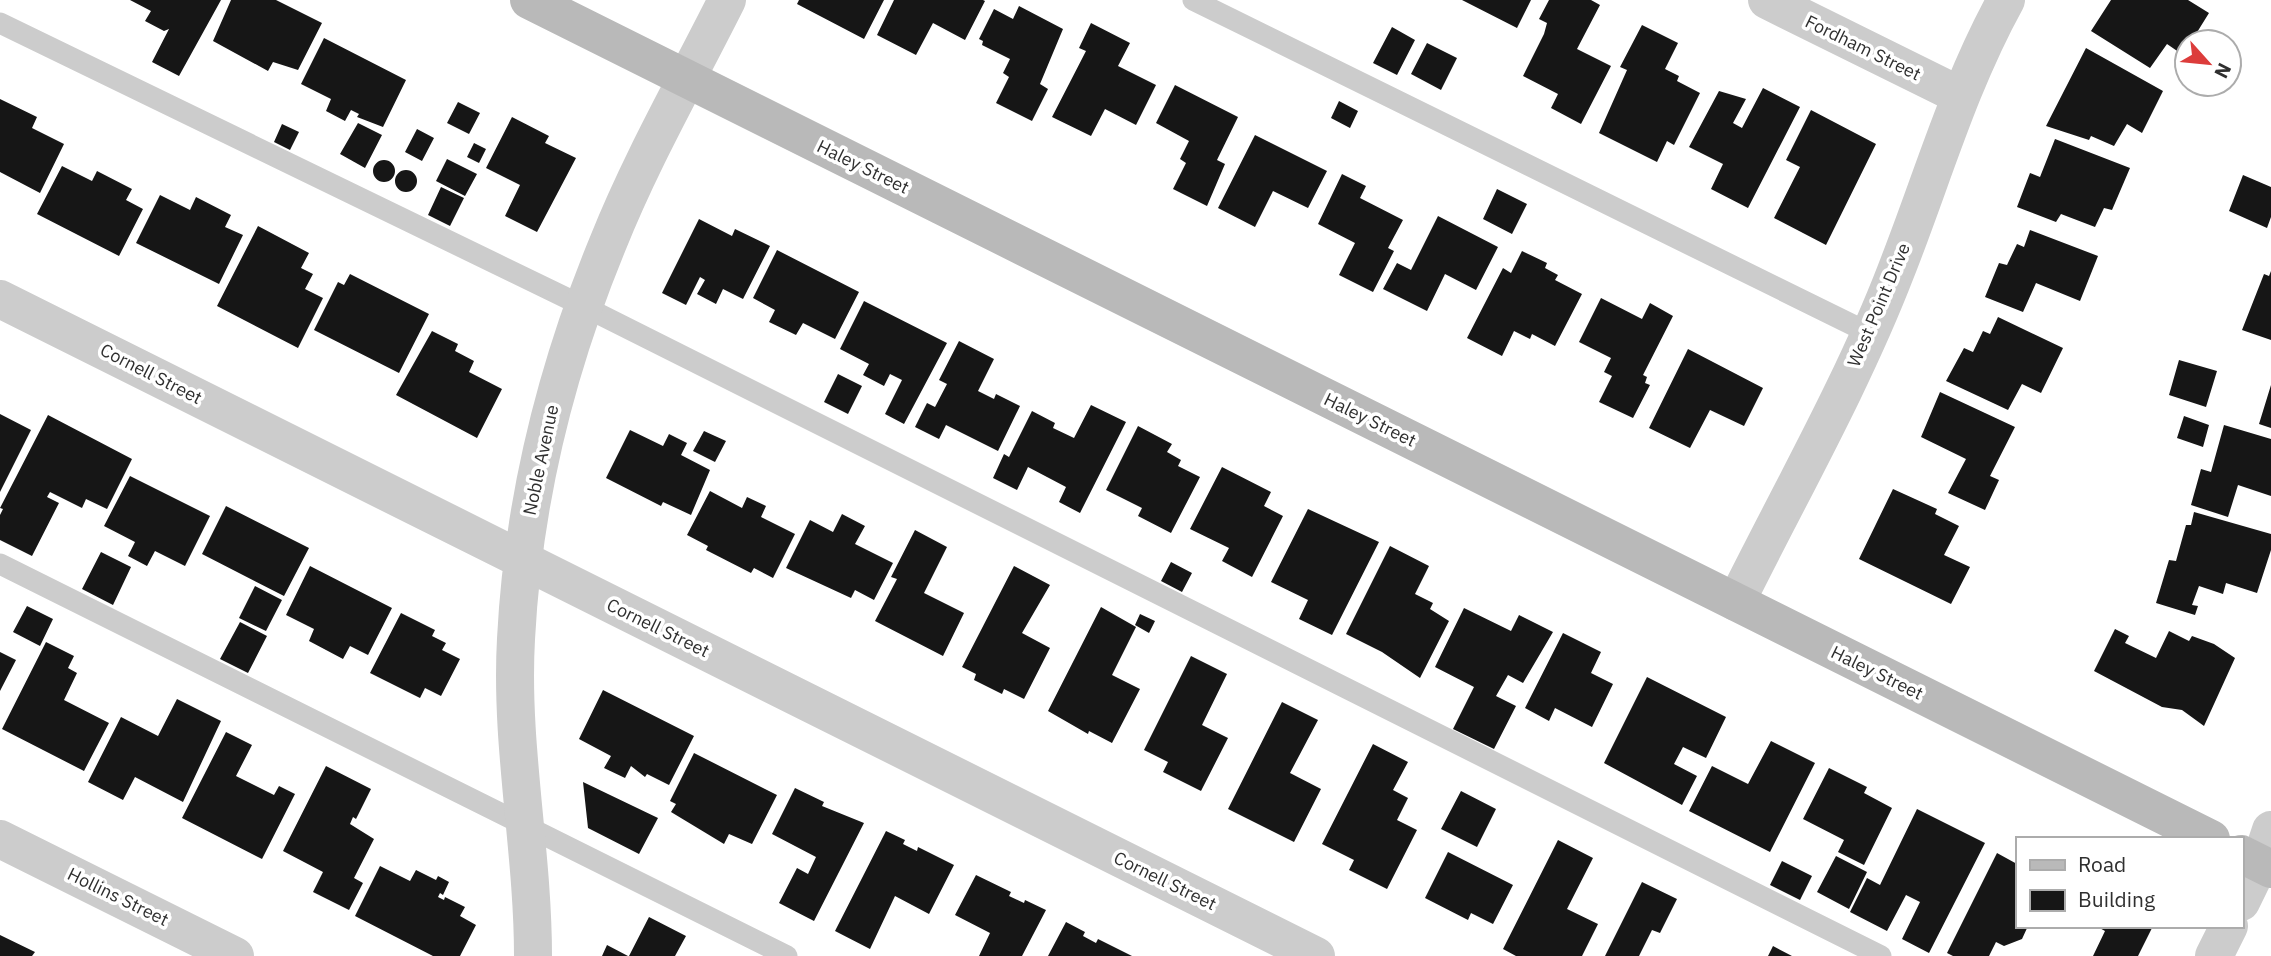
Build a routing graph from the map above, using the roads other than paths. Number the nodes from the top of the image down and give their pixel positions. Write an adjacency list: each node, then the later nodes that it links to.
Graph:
1 (529, 0): 7 (street, Haley Street)
2 (727, 0): 7 (street, Noble Avenue)
3 (1193, 0): 11 (lane)
4 (1767, 0): 8 (street, Fordham Street)
5 (2006, 0): 8 (street, West Point Drive)
6 (0, 23): 10 (lane)
7 (687, 79): 10 (street, Noble Avenue); 14 (street, Haley Street)
8 (1959, 95): 11 (street, West Point Drive)
9 (0, 299): 12 (street, Cornell Street)
10 (583, 306): 12 (street, Noble Avenue); 25 (lane)
11 (1869, 333): 14 (street, West Point Drive)
12 (523, 561): 15 (street, Noble Avenue); 24 (street, Cornell Street)
13 (0, 564): 15 (lane)
14 (1736, 602): 16 (street, Haley Street)
15 (523, 826): 22 (street, Noble Avenue); 23 (lane)
16 (2207, 837)
17 (0, 839): 21 (street, Hollins Street)
18 (2261, 854): 19 (street)
19 (2243, 897)
20 (2228, 928): 26 (street)
21 (235, 956)
22 (533, 956)
23 (787, 956)
24 (1316, 956)
25 (1881, 956)
26 (2214, 956)

